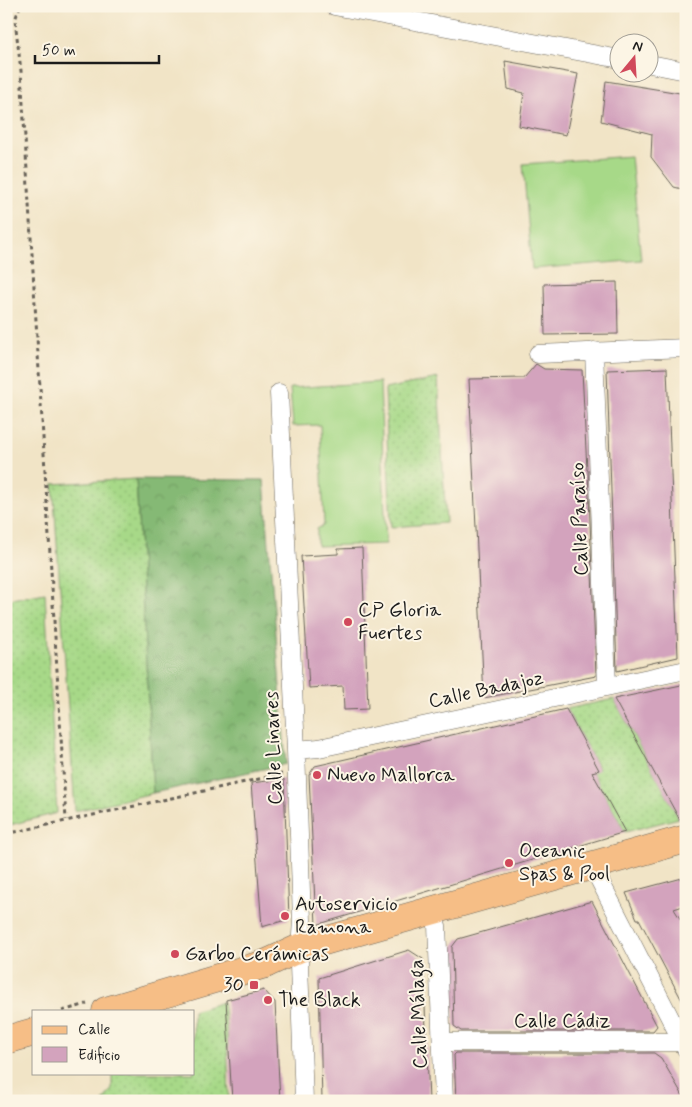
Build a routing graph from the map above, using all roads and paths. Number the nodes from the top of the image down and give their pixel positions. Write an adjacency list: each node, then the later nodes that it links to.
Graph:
1 (20, 6): 14 (path)
2 (334, 6): 3 (street)
3 (610, 57)
4 (660, 66): 5 (street)
5 (686, 71)
6 (686, 348): 7 (street)
7 (594, 351): 8 (street); 11 (street, Calle Paraíso)
8 (538, 354)
9 (279, 393): 12 (street, Calle Linares)
10 (686, 670): 11 (street, Calle Badajoz)
11 (608, 686): 12 (street, Calle Badajoz)
12 (296, 750): 13 (street, Calle Linares)
13 (296, 770): 14 (path); 20 (street, Calle Linares)
14 (66, 820): 15 (path)
15 (6, 834)
16 (686, 838): 20 (main road)
17 (686, 854): 18 (main road)
18 (599, 879): 19 (main road); 25 (street)
19 (437, 925): 20 (main road); 24 (street, Calle Málaga)
20 (300, 956): 21 (main road); 26 (street, Calle Linares)
21 (109, 1010)
22 (32, 1033): 23 (main road)
23 (6, 1040)
24 (442, 1042): 25 (street, Calle Cádiz); 27 (street, Calle Málaga)
25 (684, 1046)
26 (304, 1101)
27 (444, 1101)

